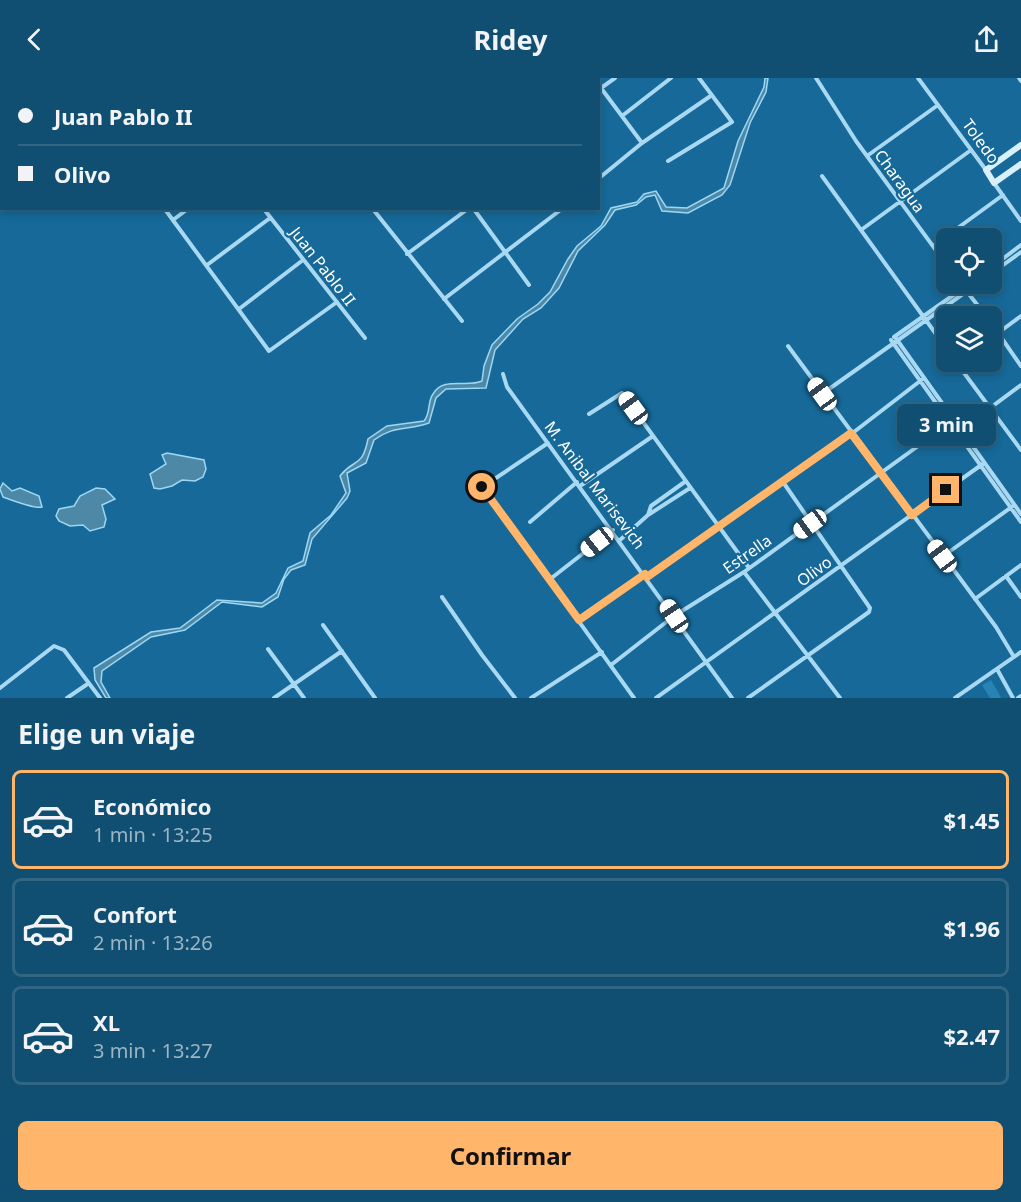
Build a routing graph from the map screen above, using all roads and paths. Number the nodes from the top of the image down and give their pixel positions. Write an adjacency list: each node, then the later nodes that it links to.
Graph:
1 (615, 78): 6 (street)
2 (671, 78): 9 (street)
3 (699, 78): 7 (street)
4 (816, 78): 13 (street, Charagua)
5 (918, 78): 8 (street, Toledo)
6 (600, 86): 9 (street)
7 (712, 95): 10 (street); 14 (street)
8 (938, 105): 12 (street, Toledo); 13 (street)
9 (622, 116): 10 (street)
10 (642, 143): 18 (street)
11 (1021, 145): 16 (main road)
12 (971, 150): 16 (street, Toledo); 21 (street)
13 (867, 156): 21 (street, Charagua)
14 (668, 161)
15 (1021, 164): 19 (main road)
16 (986, 170): 19 (main road, Toledo)
17 (822, 176): 32 (street)
18 (600, 177)
19 (994, 183): 20 (street, Toledo)
20 (1003, 195): 31 (street, Toledo); 34 (street)
21 (900, 201): 32 (street); 34 (street, Charagua)
22 (166, 210): 30 (street)
23 (186, 210): 30 (street)
24 (264, 210): 29 (street, Juan Pablo II)
25 (374, 210): 38 (street)
26 (468, 210): 38 (street)
27 (473, 210): 36 (street)
28 (559, 210): 36 (street)
29 (270, 218): 40 (street, Juan Pablo II); 41 (street)
30 (173, 220): 41 (street)
31 (1021, 221)
32 (861, 230): 51 (street)
33 (1021, 245): 39 (street)
34 (933, 246): 35 (street, Charagua)
35 (936, 250)
36 (505, 252): 43 (street); 46 (street)
37 (1021, 252): 42 (street)
38 (407, 254): 46 (street)
39 (1002, 259)
40 (303, 260): 47 (street, Juan Pablo II); 49 (street)
41 (207, 265): 49 (street)
42 (1002, 266)
43 (529, 285)
44 (955, 294): 51 (street)
45 (969, 294): 48 (street)
46 (444, 299): 52 (street)
47 (337, 302): 49 (street); 55 (street, Juan Pablo II)
48 (978, 306)
49 (239, 309)
50 (1021, 316): 53 (street)
51 (925, 318): 54 (street); 57 (street)
52 (462, 321)
53 (1002, 330)
54 (936, 334)
55 (365, 338)
56 (1002, 339): 59 (street)
57 (893, 341): 62 (street); 64 (street)
58 (788, 346): 64 (street)
59 (1021, 366)
60 (963, 372): 65 (street)
61 (503, 374): 71 (street, M. Anibal Marisevich)
62 (922, 380): 67 (street); 69 (street)
63 (1021, 385): 65 (street)
64 (822, 394): 69 (street)
65 (990, 408): 68 (street); 72 (street)
66 (589, 414): 70 (street)
67 (952, 421): 68 (street); 74 (street, Estrella)
68 (959, 431): 73 (street)
69 (851, 433): 74 (street); 76 (street)
70 (653, 436): 75 (street); 78 (street)
71 (548, 443): 77 (street); 78 (street, M. Anibal Marisevich)
72 (1021, 450)
73 (982, 464): 81 (street); 84 (street, Olivo)
74 (880, 472): 84 (street); 87 (street, Estrella)
75 (686, 481): 80 (street); 83 (street)
76 (783, 482): 87 (street); 88 (street)
77 (487, 484)
78 (579, 484): 86 (street); 89 (street, M. Anibal Marisevich)
79 (482, 487): 98 (street)
80 (690, 488): 83 (street); 88 (street)
81 (1013, 506): 82 (street); 85 (street); 91 (street)
82 (1021, 514)
83 (648, 515): 90 (street)
84 (912, 515): 91 (street); 93 (street, Olivo)
85 (1021, 521)
86 (530, 522)
87 (810, 524): 93 (street); 94 (street, Estrella)
88 (720, 528): 94 (street); 96 (street)
89 (613, 530): 90 (street, M. Anibal Marisevich); 98 (street)
90 (620, 540): 96 (street, M. Anibal Marisevich)
91 (942, 556): 101 (street)
92 (1021, 565): 97 (street)
93 (840, 567): 102 (street, Olivo); 110 (street)
94 (749, 568): 95 (street, Estrella)
95 (744, 572): 102 (street); 103 (street, Estrella)
96 (646, 575): 103 (street, M. Anibal Marisevich); 104 (street)
97 (1006, 576): 100 (street); 101 (street)
98 (549, 580): 104 (street)
99 (442, 597): 123 (street)
100 (1021, 597)
101 (975, 599): 111 (street)
102 (775, 614): 110 (street); 112 (street, Olivo)
103 (674, 616): 112 (street, M. Anibal Marisevich); 113 (street, Estrella)
104 (579, 620): 108 (street)
105 (323, 625): 107 (street)
106 (268, 650): 116 (street)
107 (342, 651): 116 (street); 122 (street)
108 (602, 652): 113 (street); 124 (street)
109 (1021, 652): 111 (street)
110 (807, 657): 128 (street); 129 (street)
111 (1014, 657): 114 (street)
112 (707, 662): 126 (street, Olivo); 127 (street, M. Anibal Marisevich)
113 (611, 665): 125 (street)
114 (997, 669): 130 (street); 131 (street)
115 (89, 683): 117 (street); 118 (street); 119 (street)
116 (294, 684): 120 (street); 121 (street)
117 (0, 687)
118 (67, 698)
119 (100, 698)
120 (274, 698)
121 (304, 698)
122 (375, 698)
123 (515, 698)
124 (531, 698)
125 (634, 698)
126 (656, 698)
127 (732, 698)
128 (748, 698)
129 (840, 698)
130 (955, 698)
131 (1013, 698)

